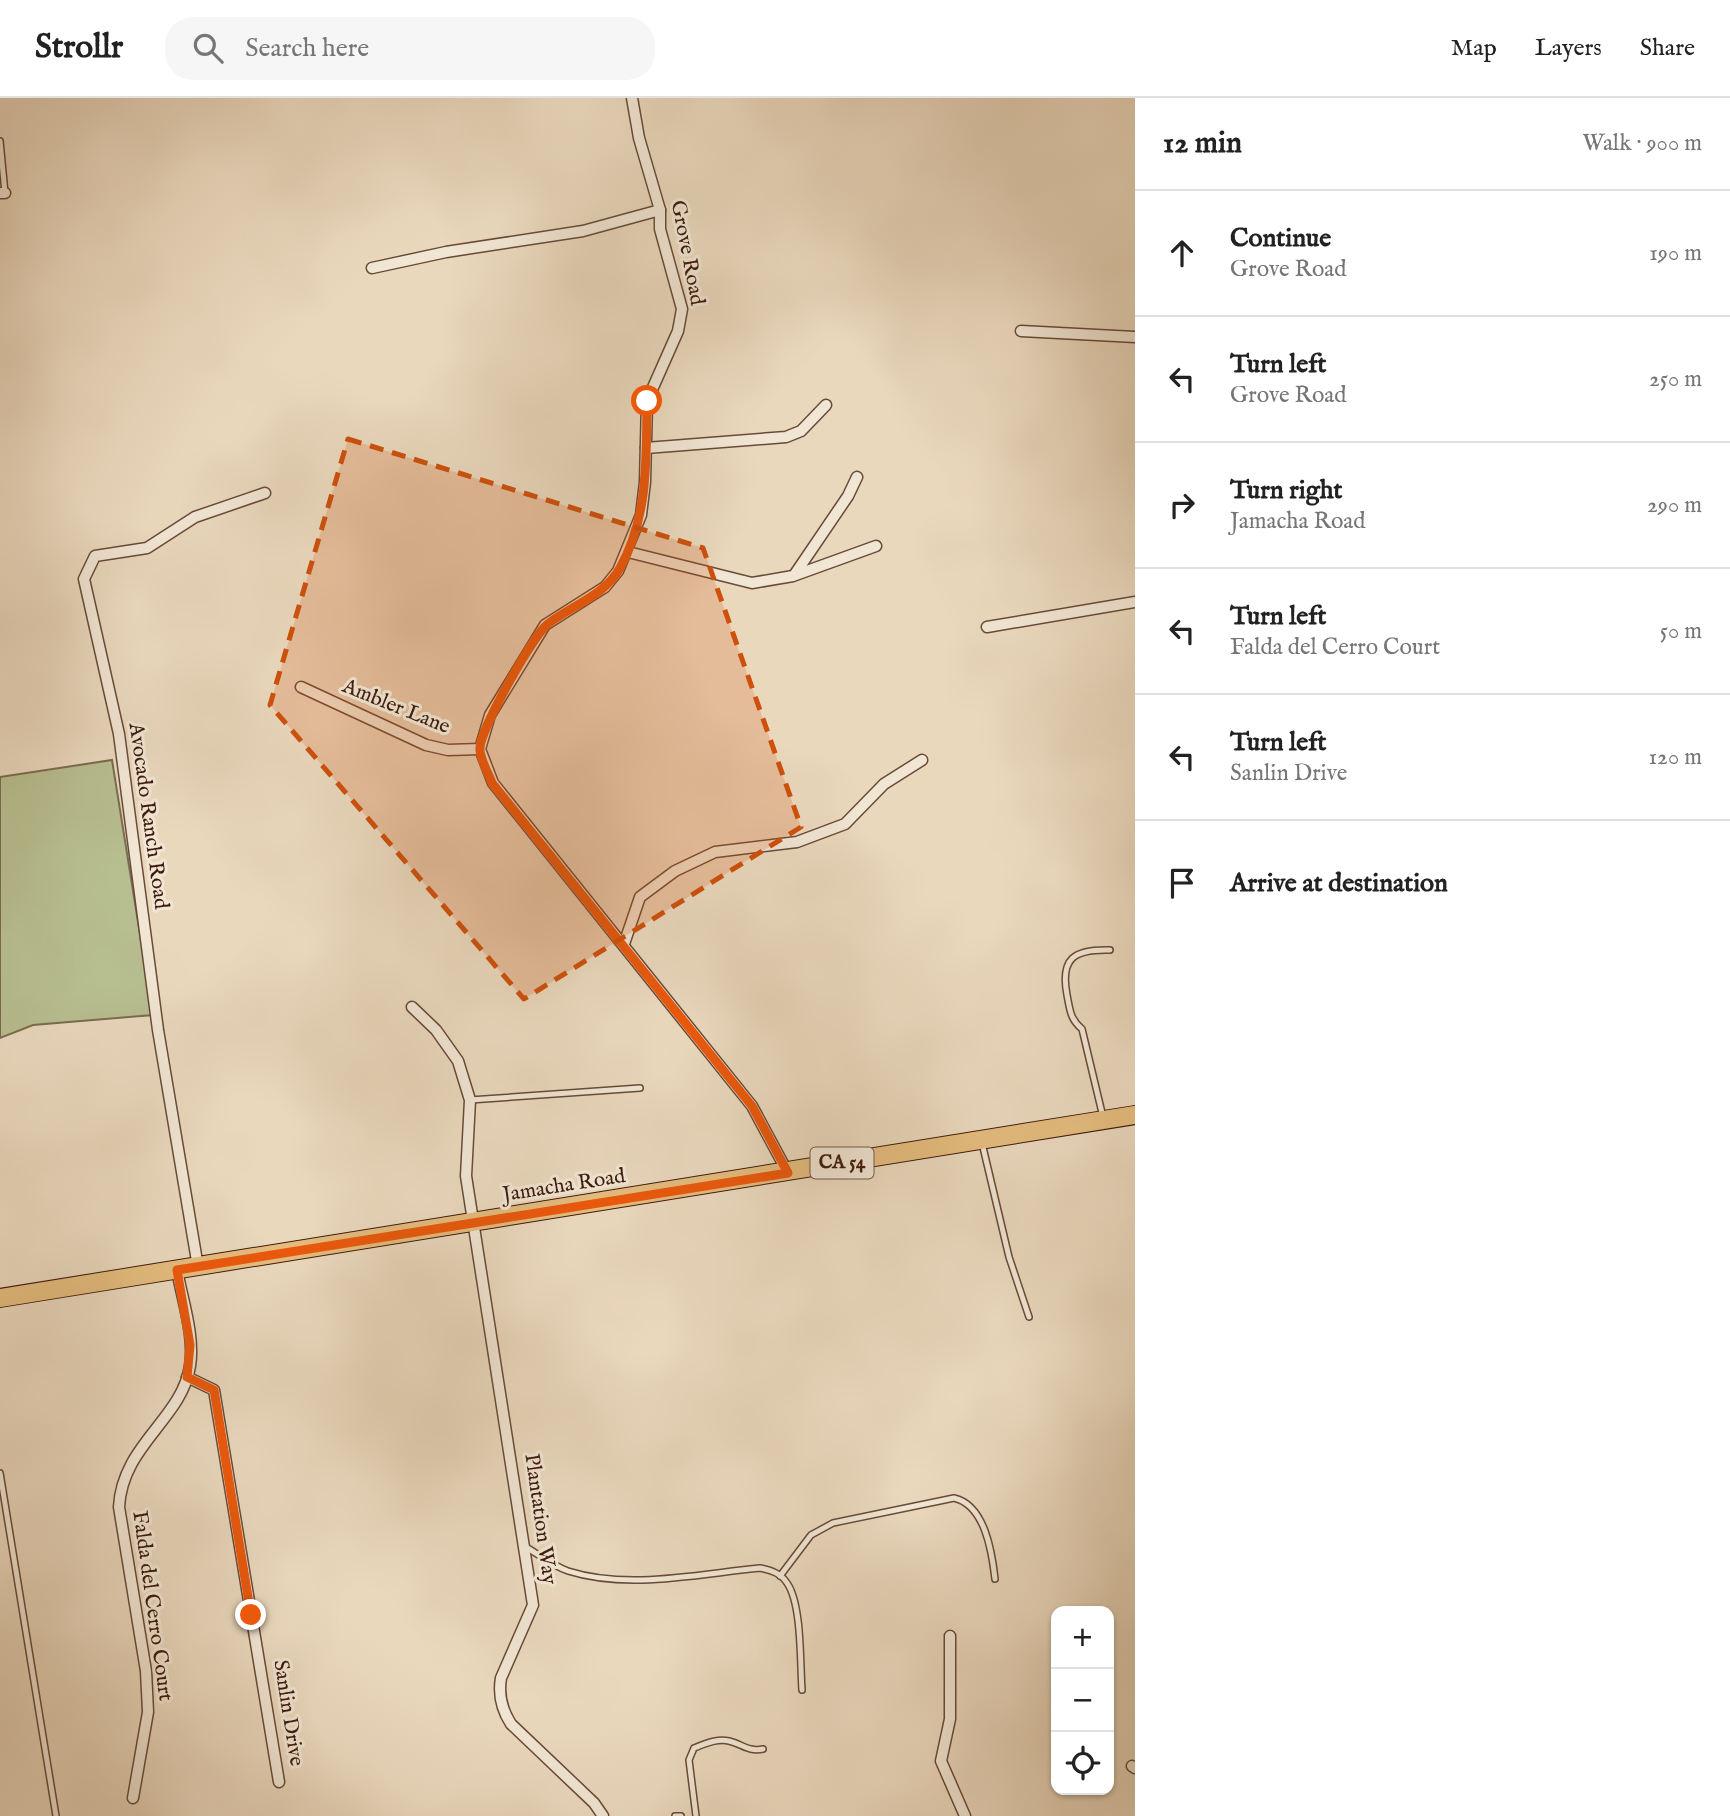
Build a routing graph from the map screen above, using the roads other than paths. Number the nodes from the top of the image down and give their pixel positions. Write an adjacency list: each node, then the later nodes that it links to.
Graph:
1 (632, 98): 4 (street, Grove Road)
2 (0, 141): 3 (lane)
3 (3, 193)
4 (660, 210): 5 (street); 9 (street, Grove Road)
5 (372, 268)
6 (1021, 331): 7 (street)
7 (1135, 337)
8 (826, 405): 9 (street)
9 (646, 448): 13 (street, Grove Road)
10 (857, 477): 14 (street)
11 (265, 493): 30 (street, Avocado Ranch Road)
12 (876, 546): 14 (street)
13 (628, 552): 14 (street); 18 (street, Grove Road)
14 (793, 576)
15 (1135, 602): 16 (street)
16 (987, 627)
17 (301, 687): 18 (street, Ambler Lane)
18 (480, 749): 20 (street)
19 (922, 760): 20 (street)
20 (624, 944): 28 (street)
21 (1110, 950): 26 (lane)
22 (412, 1007): 24 (street, Plantation Way)
23 (640, 1088): 24 (lane)
24 (470, 1100): 29 (street, Plantation Way)
25 (1135, 1115): 26 (main road, Jamacha Road)
26 (1104, 1120): 27 (main road, Jamacha Road)
27 (981, 1140): 28 (main road, Jamacha Road / CA 54); 33 (lane)
28 (788, 1173): 29 (main road, Jamacha Road / CA 54)
29 (476, 1223): 30 (main road, Jamacha Road / CA 54); 36 (street, Plantation Way)
30 (198, 1267): 31 (main road, Jamacha Road / CA 54)
31 (177, 1270): 32 (main road, Jamacha Road / CA 54); 34 (street, Falda del Cerro Court)
32 (0, 1298)
33 (1029, 1317)
34 (187, 1377): 42 (street, Sanlin Drive); 43 (street, Falda del Cerro Court)
35 (0, 1473): 44 (lane)
36 (526, 1547): 37 (lane); 45 (street, Plantation Way)
37 (780, 1576): 38 (lane); 40 (lane)
38 (995, 1579)
39 (950, 1636): 49 (street)
40 (803, 1690)
41 (763, 1749): 48 (lane)
42 (279, 1782)
43 (133, 1798)
44 (56, 1816)
45 (603, 1816)
46 (676, 1816): 47 (lane)
47 (681, 1816)
48 (696, 1816)
49 (965, 1816)

